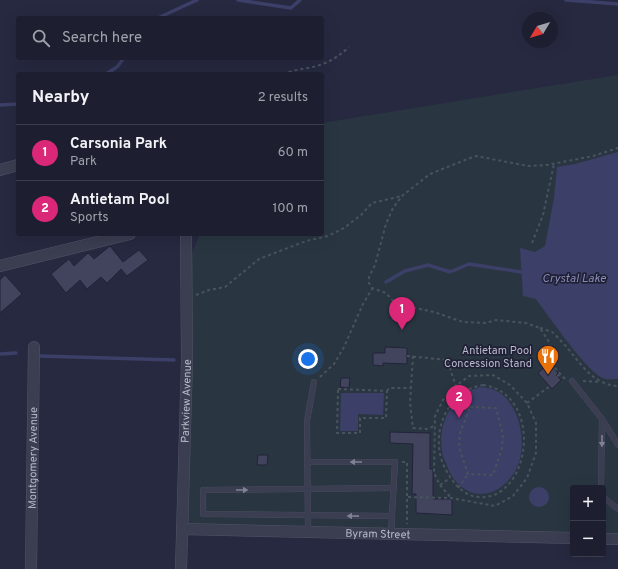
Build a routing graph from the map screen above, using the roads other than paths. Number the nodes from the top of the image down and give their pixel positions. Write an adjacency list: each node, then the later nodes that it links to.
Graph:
1 (16, 166): 2 (street)
2 (0, 170)
3 (122, 236): 5 (street)
4 (186, 236): 19 (street, Parkview Avenue)
5 (0, 266)
6 (34, 347): 25 (street, Montgomery Avenue)
7 (572, 381): 9 (lane)
8 (314, 382): 11 (lane)
9 (602, 419): 10 (lane); 12 (lane, one-way to 12)
10 (618, 445)
11 (308, 462): 13 (lane, one-way to 11); 14 (lane)
12 (601, 485)
13 (394, 488): 14 (lane); 18 (lane)
14 (308, 490): 17 (lane); 17 (lane, one-way to 14)
15 (606, 499): 16 (lane)
16 (618, 509)
17 (308, 515): 18 (lane, one-way to 17); 20 (lane)
18 (392, 516): 21 (lane)
19 (182, 529): 20 (street, Byram Street); 26 (street, Parkview Avenue)
20 (308, 532): 21 (street, Byram Street)
21 (391, 534): 22 (street, Byram Street)
22 (570, 538)
23 (606, 539): 24 (street)
24 (618, 539)
25 (32, 569)
26 (181, 569)

